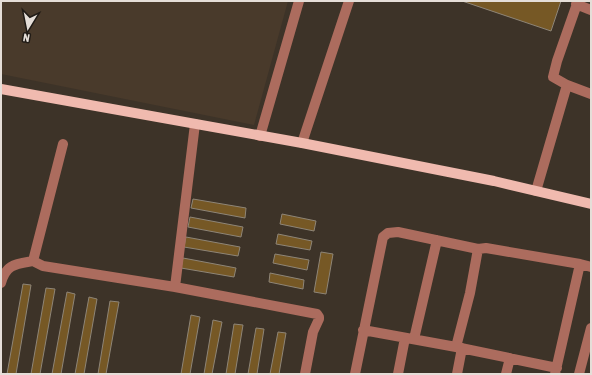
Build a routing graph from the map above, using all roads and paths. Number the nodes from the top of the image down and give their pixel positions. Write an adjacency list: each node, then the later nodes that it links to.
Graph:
1 (300, 1): 9 (street)
2 (349, 1): 10 (street)
3 (577, 3): 4 (street); 5 (street)
4 (591, 10)
5 (567, 85): 7 (street); 12 (street)
6 (1, 89): 8 (main road)
7 (591, 94)
8 (195, 124): 9 (main road); 20 (street)
9 (260, 136): 10 (main road)
10 (302, 143): 12 (main road)
11 (63, 144): 16 (street)
12 (536, 191): 13 (main road)
13 (591, 204)
14 (437, 240): 15 (street); 22 (street); 23 (street)
15 (478, 249): 17 (street); 24 (street)
16 (33, 261): 19 (street); 20 (street)
17 (580, 264): 18 (street); 26 (street)
18 (591, 267)
19 (1, 283)
20 (176, 287): 27 (street)
21 (591, 328): 32 (street)
22 (363, 330): 23 (street); 28 (street)
23 (410, 339): 24 (street); 29 (street)
24 (459, 347): 25 (street); 30 (street)
25 (510, 358): 26 (street); 31 (street)
26 (556, 371)
27 (305, 374)
28 (355, 374)
29 (398, 374)
30 (457, 374)
31 (506, 374)
32 (579, 374)

